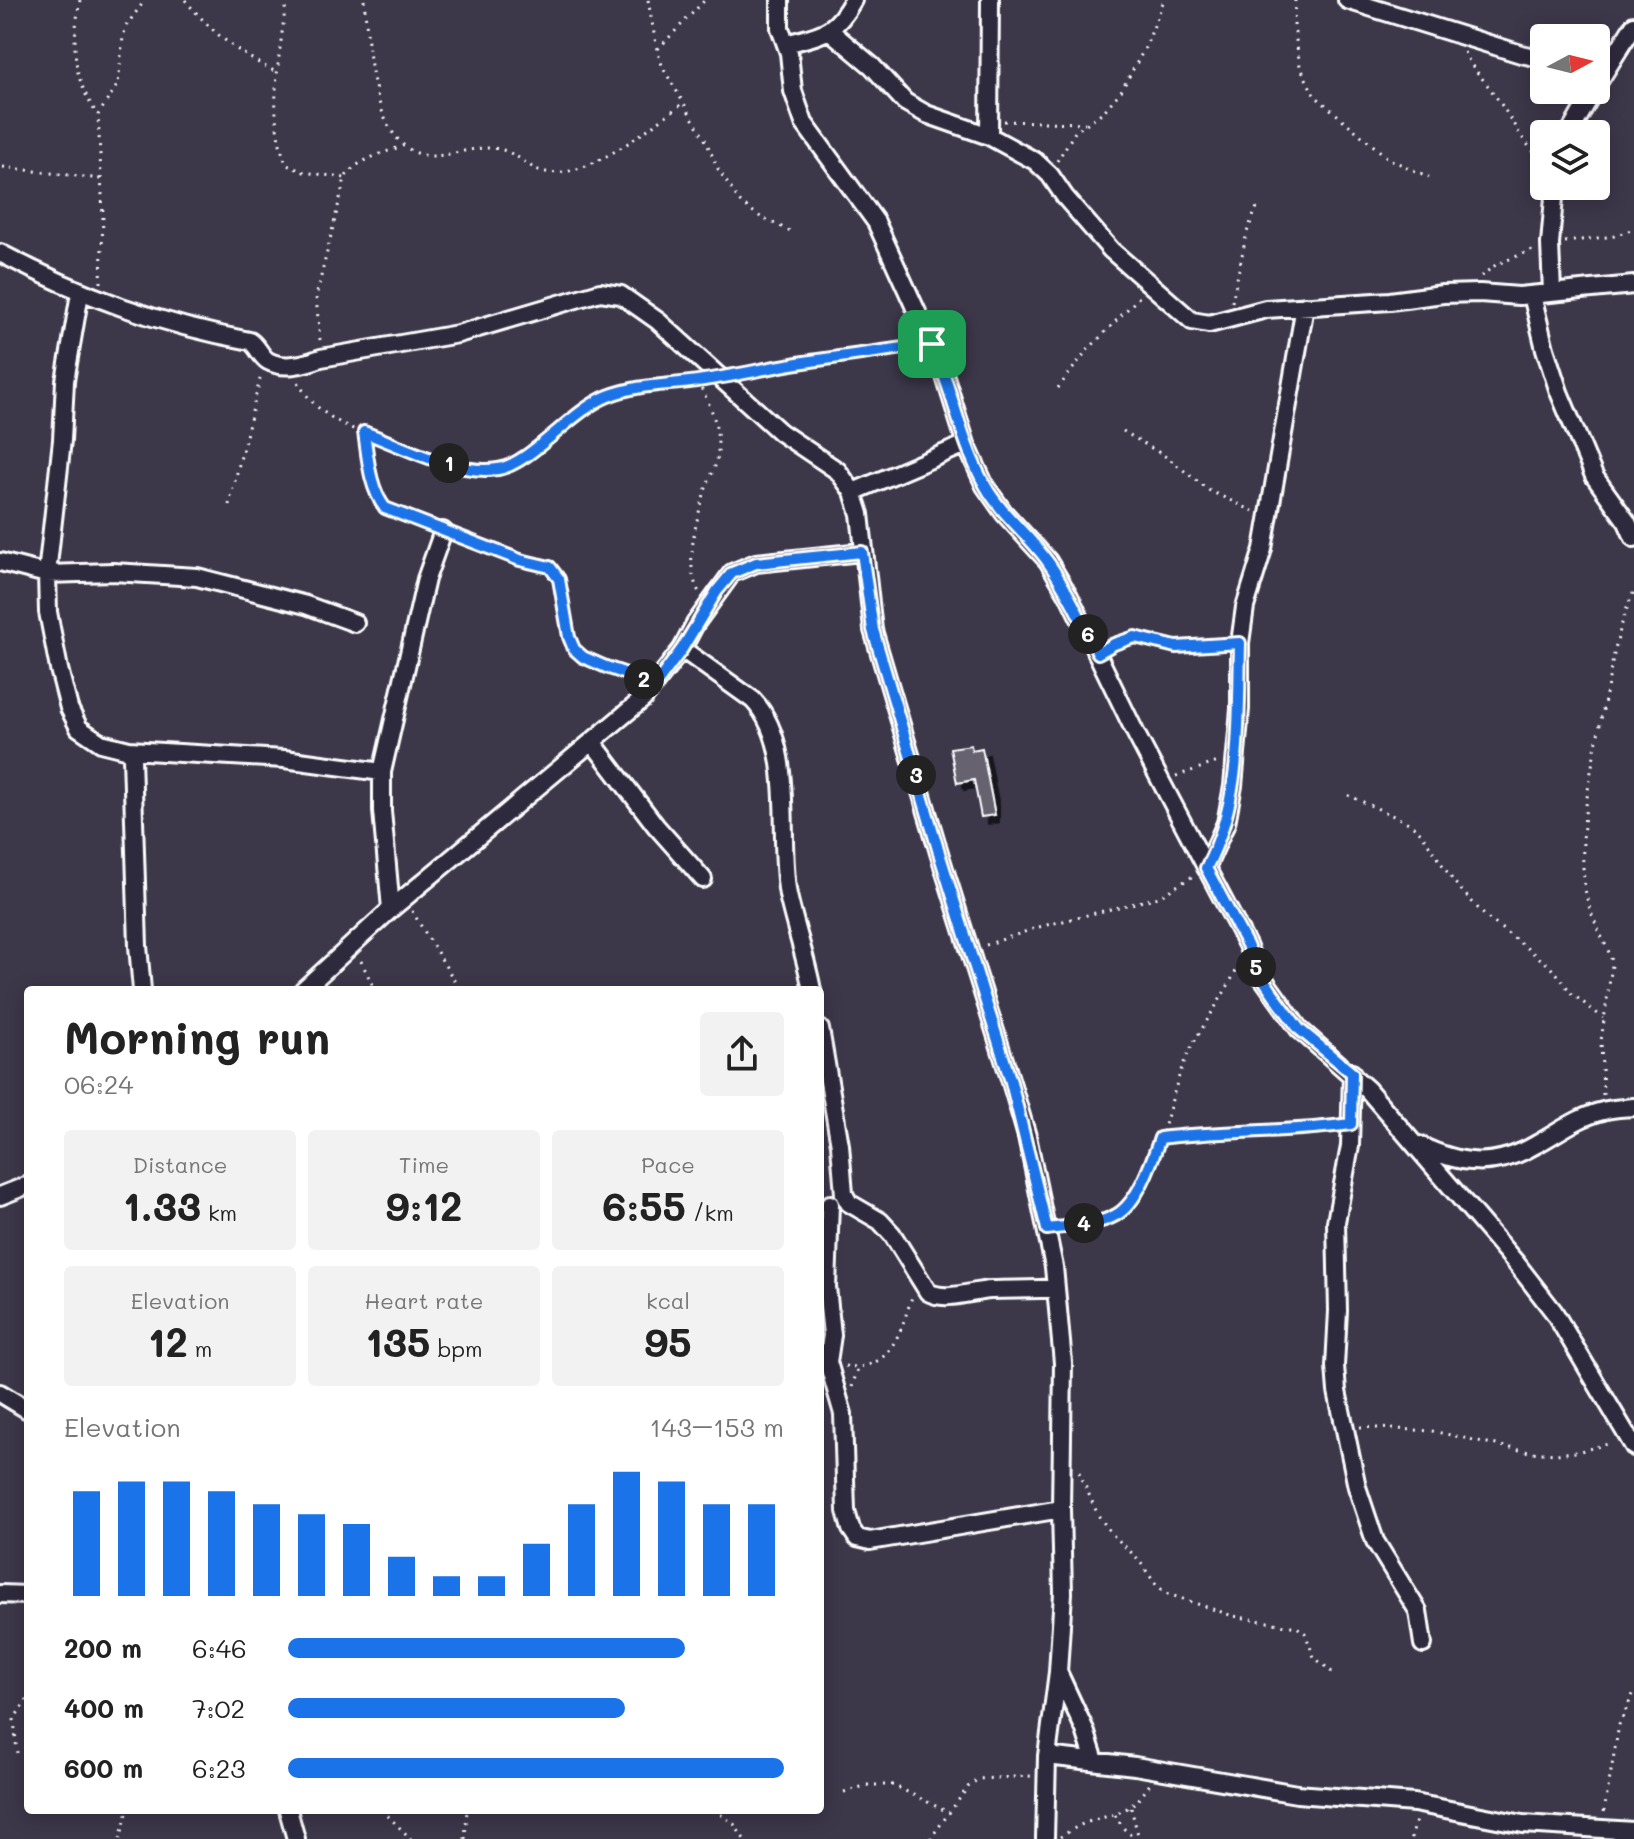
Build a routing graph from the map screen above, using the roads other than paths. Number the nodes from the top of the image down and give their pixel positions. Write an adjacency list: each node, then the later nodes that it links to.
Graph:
1 (780, 0): 7 (street)
2 (853, 0): 6 (street)
3 (990, 0): 10 (street)
4 (1347, 0): 8 (street)
5 (1634, 25): 9 (street)
6 (829, 30): 7 (street); 10 (street)
7 (786, 44): 18 (street)
8 (1530, 56)
9 (1610, 58)
10 (990, 128): 17 (street)
11 (1554, 200): 14 (street)
12 (0, 253): 15 (street)
13 (1634, 285): 14 (street)
14 (1552, 292): 16 (street)
15 (80, 293): 19 (street); 24 (street)
16 (1532, 295): 17 (street); 21 (street)
17 (1305, 306): 30 (street)
18 (966, 444): 19 (street); 30 (street)
19 (853, 492): 22 (street)
20 (443, 531): 29 (street)
21 (1634, 538)
22 (862, 552): 26 (street); 43 (street)
23 (0, 562): 24 (street)
24 (47, 574): 25 (street); 28 (street)
25 (355, 623)
26 (682, 649): 27 (street); 35 (street)
27 (593, 743): 31 (street); 32 (street)
28 (129, 750): 29 (street); 33 (street)
29 (382, 772): 32 (street)
30 (1206, 868): 37 (street)
31 (703, 879)
32 (397, 903): 34 (street)
33 (142, 986)
34 (308, 986)
35 (811, 986)
36 (824, 1052): 43 (street)
37 (1352, 1073): 39 (street); 50 (street)
38 (1634, 1107): 39 (street)
39 (1413, 1142): 46 (street)
40 (24, 1187): 41 (street)
41 (0, 1196)
42 (830, 1204): 47 (street)
43 (1056, 1288): 47 (street)
44 (0, 1393): 45 (street)
45 (24, 1408)
46 (1631, 1443)
47 (1061, 1509): 51 (street)
48 (0, 1594): 49 (street)
49 (24, 1595)
50 (1423, 1644)
51 (1058, 1672): 52 (street); 53 (street)
52 (1047, 1756): 53 (street); 58 (street)
53 (1095, 1761): 56 (street)
54 (289, 1814): 57 (street)
55 (1634, 1831): 56 (street)
56 (1557, 1833)
57 (296, 1839)
58 (1045, 1839)

